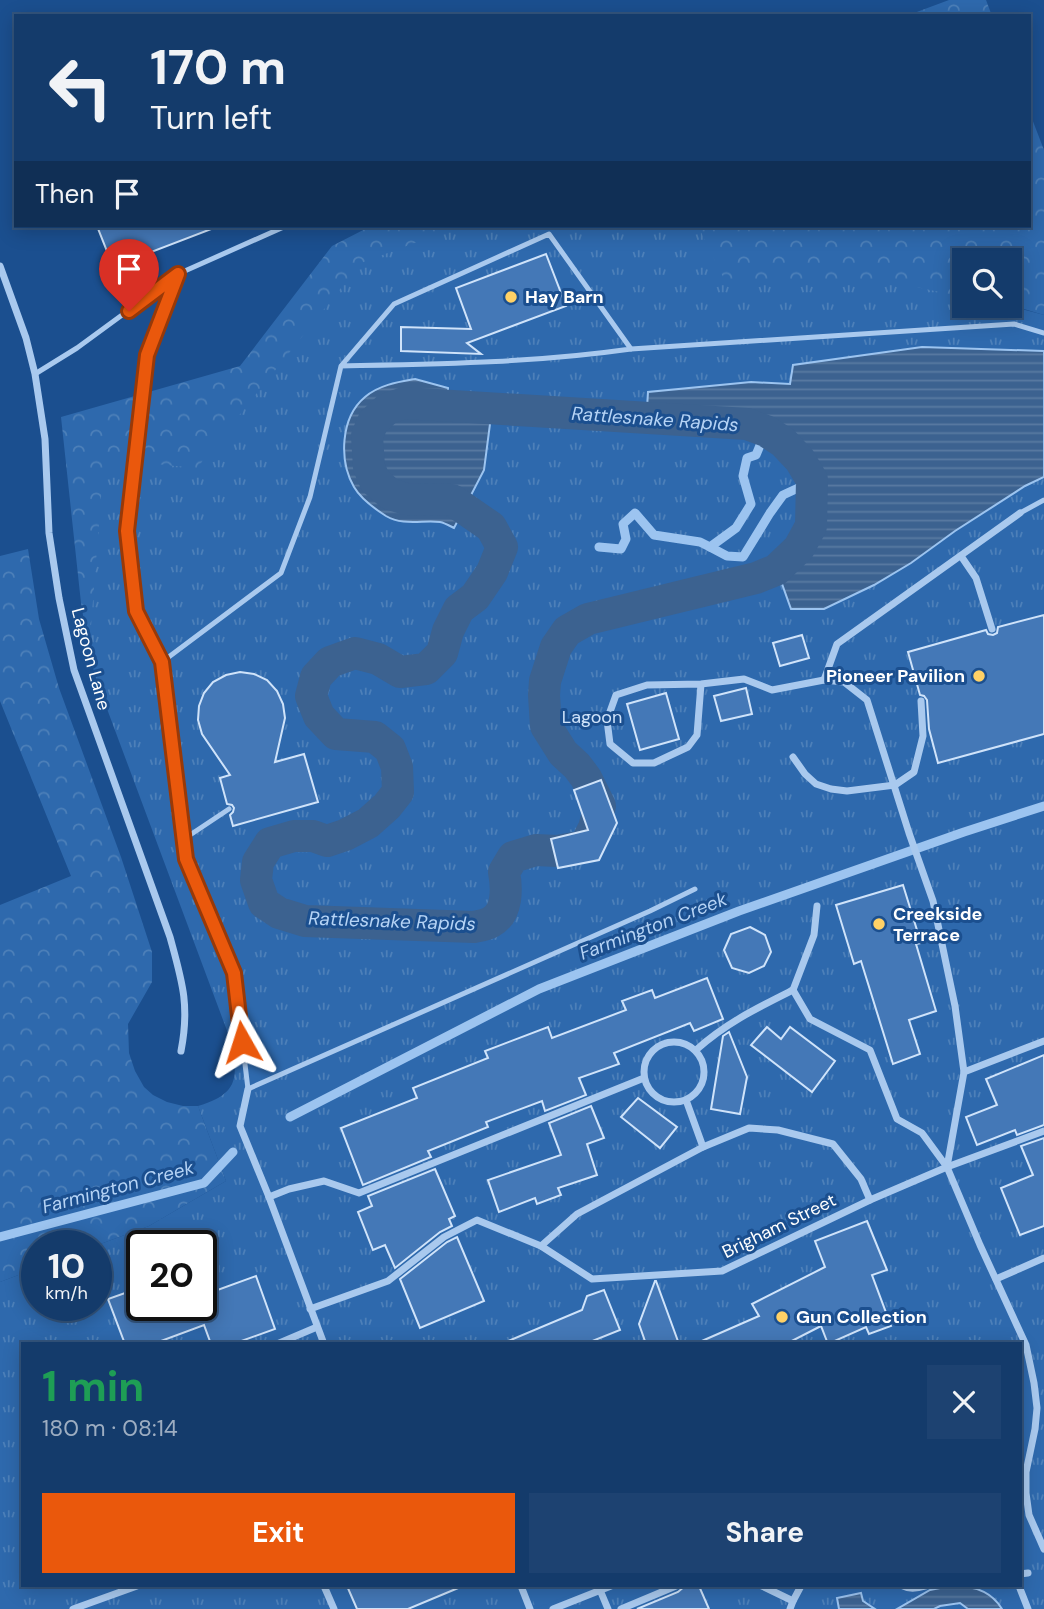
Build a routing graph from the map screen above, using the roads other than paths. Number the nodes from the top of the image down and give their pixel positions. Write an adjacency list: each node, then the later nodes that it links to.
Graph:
1 (282, 228): 3 (lane)
2 (0, 266): 7 (street, Lagoon Lane)
3 (178, 274): 7 (lane); 12 (lane)
4 (1044, 333): 5 (lane)
5 (631, 349): 6 (lane); 6 (lane)
6 (341, 366): 12 (lane)
7 (35, 374): 25 (street, Lagoon Lane)
8 (1044, 500): 9 (lane)
9 (1020, 513): 10 (street)
10 (961, 556): 11 (street); 13 (street)
11 (992, 629)
12 (162, 662): 19 (lane)
13 (824, 680): 14 (street); 17 (street)
14 (701, 684): 14 (street)
15 (921, 701): 17 (street)
16 (793, 757): 17 (street)
17 (895, 785): 26 (street)
18 (229, 809): 19 (lane)
19 (184, 839): 28 (lane)
20 (695, 890): 28 (lane)
21 (817, 906): 22 (street)
22 (793, 990): 24 (street); 32 (street)
23 (1044, 1041): 26 (street)
24 (696, 1050): 27 (street); 29 (street)
25 (181, 1051)
26 (964, 1072): 32 (street)
27 (644, 1077): 29 (street); 33 (street)
28 (248, 1089): 33 (street)
29 (686, 1100): 31 (street)
30 (1044, 1131): 32 (street, Brigham Street)
31 (703, 1147): 34 (street); 35 (street)
32 (947, 1167): 34 (street, Brigham Street); 37 (street)
33 (269, 1198): 38 (street)
34 (870, 1199): 35 (street, Brigham Street)
35 (541, 1246): 38 (street, Brigham Street)
36 (1044, 1258): 37 (street)
37 (996, 1279): 42 (street)
38 (310, 1309): 39 (street)
39 (317, 1328): 40 (street); 41 (street)
40 (282, 1342)
41 (323, 1342)
42 (1044, 1549)
43 (134, 1587): 55 (street)
44 (324, 1587): 56 (street)
45 (521, 1587): 57 (street)
46 (608, 1587): 53 (street)
47 (675, 1587): 60 (street)
48 (764, 1587): 54 (street)
49 (801, 1587): 54 (street)
50 (904, 1587): 51 (street)
51 (922, 1587)
52 (1018, 1587): 61 (street)
53 (600, 1590): 58 (street); 59 (street)
54 (792, 1605)
55 (73, 1609)
56 (334, 1609)
57 (530, 1609)
58 (553, 1609)
59 (608, 1609)
60 (621, 1609)
61 (1028, 1609)

